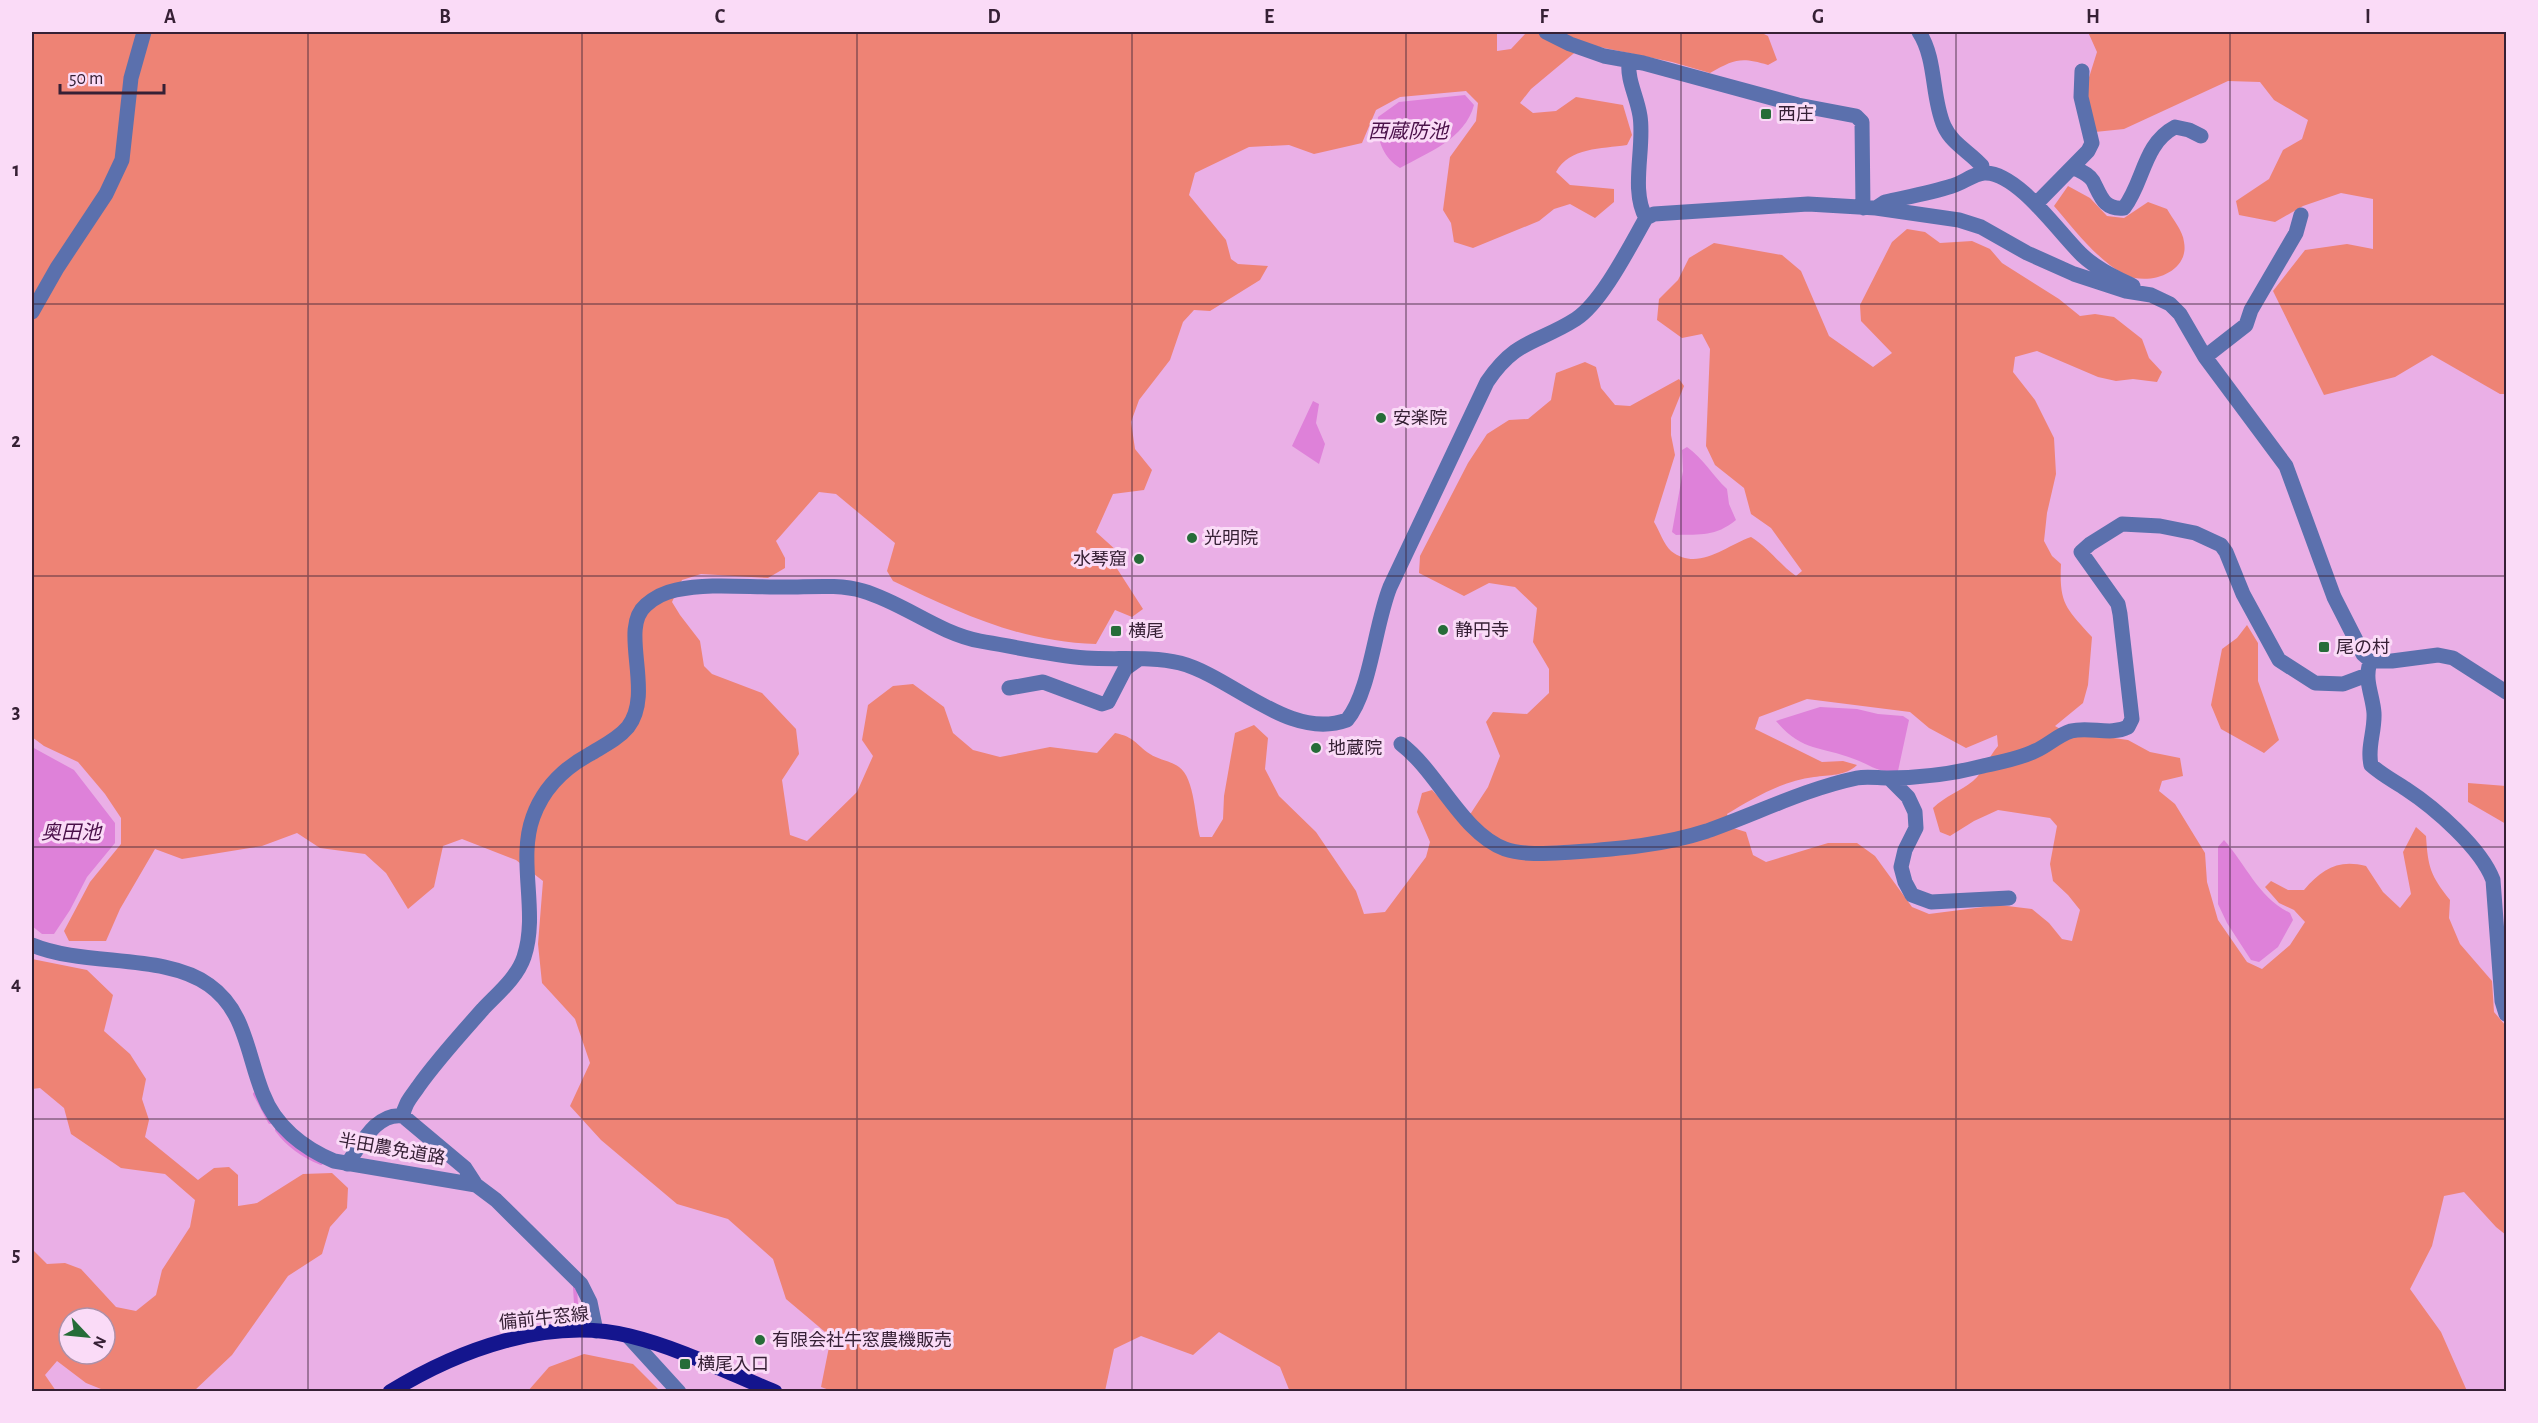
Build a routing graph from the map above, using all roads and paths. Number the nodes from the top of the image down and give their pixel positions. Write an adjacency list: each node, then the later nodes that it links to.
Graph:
1 (144, 32): 14 (street)
2 (1546, 32): 4 (street)
3 (1919, 32): 8 (street)
4 (1629, 61): 10 (street); 12 (street)
5 (2082, 71): 7 (street)
6 (2201, 136): 7 (street)
7 (2073, 167): 9 (street)
8 (1982, 172): 9 (street); 10 (street)
9 (2036, 204): 13 (street)
10 (1870, 208): 12 (street); 13 (street)
11 (2301, 215): 15 (street)
12 (1646, 218): 16 (street)
13 (2140, 293): 15 (street)
14 (32, 312)
15 (2205, 357): 17 (street)
16 (1139, 659): 18 (street); 25 (street)
17 (2369, 668): 19 (street); 21 (street); 24 (street)
18 (1009, 688)
19 (2506, 692)
20 (1401, 744): 21 (street)
21 (1888, 778): 22 (street)
22 (2009, 898)
23 (32, 945): 26 (street, 半田農免道路)
24 (2506, 1014)
25 (403, 1116): 26 (street); 27 (street)
26 (347, 1164): 27 (street, 半田農免道路)
27 (476, 1185): 28 (street, 半田農免道路)
28 (596, 1331): 29 (main road, 備前牛窓線); 30 (main road, 備前牛窓線)
29 (628, 1336): 31 (street); 32 (main road, 備前牛窓線)
30 (390, 1392)
31 (679, 1392)
32 (775, 1392)

